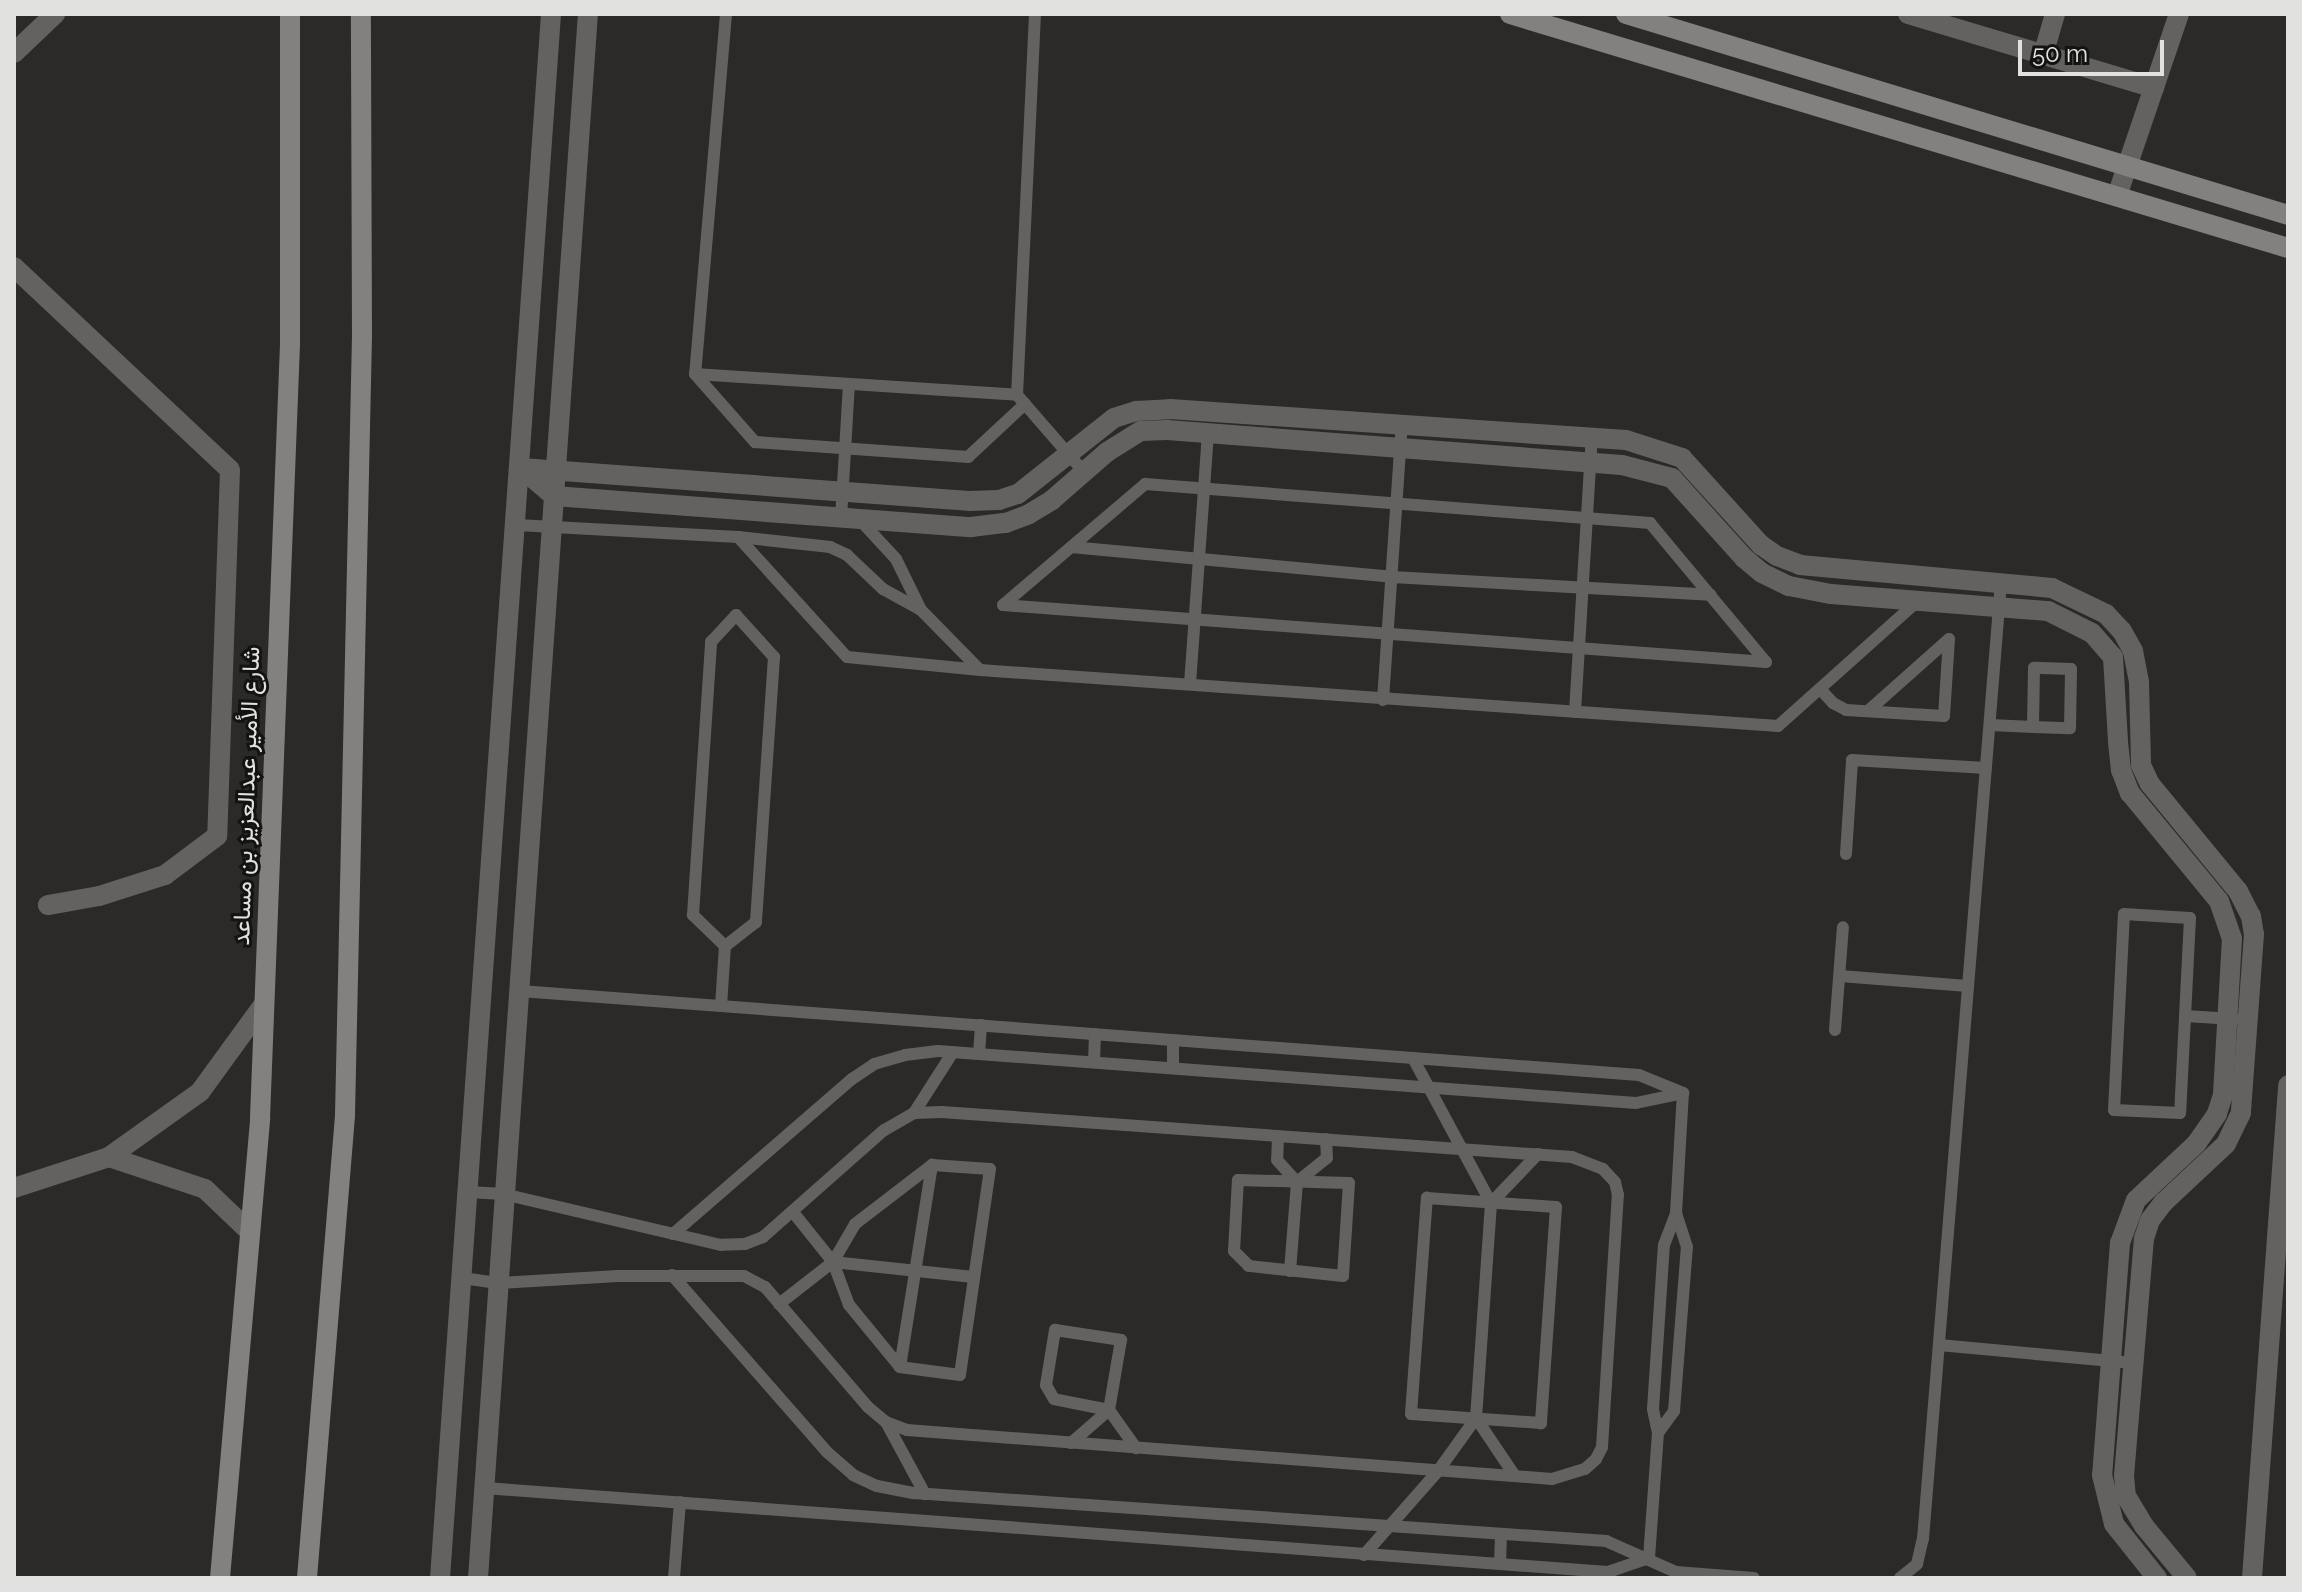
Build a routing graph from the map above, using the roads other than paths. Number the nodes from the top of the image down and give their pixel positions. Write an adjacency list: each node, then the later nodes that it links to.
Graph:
1 (55, 14): 13 (street)
2 (289, 14): 71 (street, شارع الأمير عبدالعزيز بن مساعد)
3 (361, 14): 141 (street)
4 (551, 14): 31 (street)
5 (588, 14): 32 (street)
6 (726, 14): 21 (lane)
7 (1035, 14): 23 (lane)
8 (1510, 14): 17 (street)
9 (1626, 14): 16 (street)
10 (1908, 14): 14 (street)
11 (2055, 14): 14 (street)
12 (2179, 14): 15 (street)
13 (14, 53)
14 (2043, 55): 15 (street)
15 (2154, 88): 16 (street)
16 (2127, 166): 17 (street); 18 (street)
17 (2117, 196): 19 (street)
18 (2288, 215)
19 (2288, 248)
20 (14, 267): 65 (street)
21 (695, 374): 22 (lane); 27 (lane)
22 (849, 384): 23 (lane); 27 (lane)
23 (1021, 400): 27 (lane); 29 (lane)
24 (1402, 424): 26 (street); 28 (lane); 29 (street)
25 (1208, 433): 28 (street); 33 (street); 34 (lane)
26 (1592, 437): 30 (lane); 46 (street)
27 (845, 448): 35 (lane)
28 (1401, 448): 30 (street); 37 (lane)
29 (1069, 455): 33 (lane); 35 (street)
30 (1590, 463): 39 (lane); 49 (street)
31 (521, 468): 32 (street); 36 (street); 40 (street)
32 (554, 468): 35 (street); 36 (street)
33 (1084, 472): 38 (street)
34 (1204, 489): 37 (lane); 43 (lane); 44 (lane)
35 (842, 494): 38 (lane)
36 (554, 496): 38 (street); 41 (street)
37 (1397, 506): 39 (lane); 45 (lane)
38 (850, 518): 51 (lane)
39 (1587, 518): 47 (lane); 48 (lane)
40 (517, 525): 41 (lane); 99 (street)
41 (551, 526): 42 (lane); 70 (street)
42 (738, 537): 51 (lane); 55 (lane)
43 (1071, 547): 44 (lane); 52 (lane)
44 (1199, 559): 45 (lane); 52 (lane)
45 (1392, 577): 47 (lane); 53 (lane)
46 (2001, 583): 50 (lane); 75 (street)
47 (1583, 585): 48 (lane); 54 (lane)
48 (1710, 595): 54 (lane)
49 (1919, 600): 50 (street); 57 (lane)
50 (2000, 606): 61 (lane); 74 (street)
51 (921, 610): 55 (lane)
52 (1195, 619): 53 (lane); 56 (lane)
53 (1387, 634): 54 (lane); 58 (lane)
54 (1579, 648): 60 (lane)
55 (980, 670): 56 (lane)
56 (1190, 684): 58 (lane)
57 (1820, 689): 59 (lane); 60 (lane)
58 (1383, 700): 60 (lane)
59 (1868, 711): 59 (lane)
60 (1575, 712)
61 (1990, 725): 62 (lane); 63 (lane)
62 (2033, 727): 62 (lane)
63 (1986, 768): 64 (lane); 69 (lane)
64 (1846, 854)
65 (48, 905)
66 (1843, 927): 68 (lane)
67 (725, 946): 67 (lane); 72 (lane)
68 (1840, 976): 69 (lane); 77 (lane)
69 (1968, 986): 114 (lane)
70 (520, 991): 72 (lane); 100 (street)
71 (264, 1004): 95 (street); 104 (street, شارع الأمير عبدالعزيز بن مساعد)
72 (721, 1006): 76 (lane)
73 (2185, 1016): 73 (lane); 74 (lane)
74 (2228, 1019): 75 (lane); 115 (street)
75 (2250, 1020): 116 (street)
76 (981, 1025): 78 (lane); 81 (lane)
77 (1835, 1030)
78 (1095, 1034): 79 (lane); 83 (lane)
79 (1173, 1040): 82 (lane); 85 (lane)
80 (953, 1052): 81 (lane); 90 (lane); 105 (lane)
81 (979, 1054): 83 (lane)
82 (1413, 1058): 84 (lane); 87 (lane)
83 (1094, 1062): 85 (lane)
84 (1532, 1066): 88 (lane); 89 (lane)
85 (1173, 1068): 87 (lane)
86 (2288, 1085): 149 (street)
87 (1429, 1088): 89 (lane); 93 (lane)
88 (1683, 1093): 89 (lane); 103 (lane)
89 (1532, 1095)
90 (914, 1113): 91 (lane); 102 (lane)
91 (1278, 1136): 92 (lane); 97 (lane)
92 (1326, 1139): 93 (lane); 97 (lane)
93 (1464, 1149): 94 (lane); 101 (lane)
94 (1538, 1154): 101 (lane); 125 (lane)
95 (109, 1157): 98 (street); 104 (street)
96 (932, 1165): 106 (lane); 107 (lane); 110 (lane)
97 (1297, 1182): 108 (lane); 108 (lane); 108 (lane)
98 (14, 1188)
99 (468, 1192): 100 (lane); 111 (street)
100 (504, 1194): 105 (lane); 112 (street)
101 (1491, 1203): 119 (lane); 119 (lane); 119 (lane)
102 (792, 1211): 105 (lane); 106 (lane)
103 (1676, 1213): 121 (lane); 121 (lane)
104 (250, 1232): 140 (street, شارع الأمير عبدالعزيز بن مساعد)
105 (673, 1234)
106 (833, 1262): 107 (lane); 113 (lane); 117 (lane)
107 (915, 1271): 110 (lane); 117 (lane)
108 (1290, 1271)
109 (672, 1275): 112 (lane); 113 (lane); 127 (lane)
110 (973, 1277): 117 (lane)
111 (462, 1278): 112 (lane); 142 (street)
112 (498, 1283): 126 (street)
113 (779, 1304): 120 (lane)
114 (1939, 1345): 115 (lane); 146 (lane)
115 (2111, 1361): 116 (lane); 147 (street)
116 (2133, 1363): 148 (street)
117 (900, 1367)
118 (1109, 1410): 118 (lane); 122 (lane); 123 (lane)
119 (1476, 1418): 124 (lane); 125 (lane)
120 (886, 1422): 122 (lane); 127 (lane)
121 (1658, 1433): 138 (lane)
122 (1071, 1443): 123 (lane)
123 (1136, 1448): 124 (lane)
124 (1438, 1471): 125 (lane); 133 (lane)
125 (1515, 1476)
126 (485, 1488): 129 (lane); 143 (street)
127 (925, 1494): 128 (lane)
128 (961, 1496): 130 (lane); 132 (lane)
129 (680, 1502): 132 (lane); 144 (lane)
130 (1070, 1504): 131 (lane); 134 (lane)
131 (1165, 1510): 133 (lane); 136 (lane)
132 (959, 1523): 134 (lane)
133 (1390, 1526): 135 (lane); 137 (lane)
134 (1069, 1531): 136 (lane)
135 (1501, 1534): 138 (lane); 139 (lane)
136 (1163, 1538): 137 (lane)
137 (1364, 1555): 139 (lane)
138 (1649, 1558): 139 (lane); 145 (lane)
139 (1500, 1564)
140 (220, 1578)
141 (307, 1578)
142 (440, 1578)
143 (478, 1578)
144 (674, 1578)
145 (1754, 1578)
146 (1900, 1578)
147 (2157, 1578)
148 (2187, 1578)
149 (2252, 1578)

